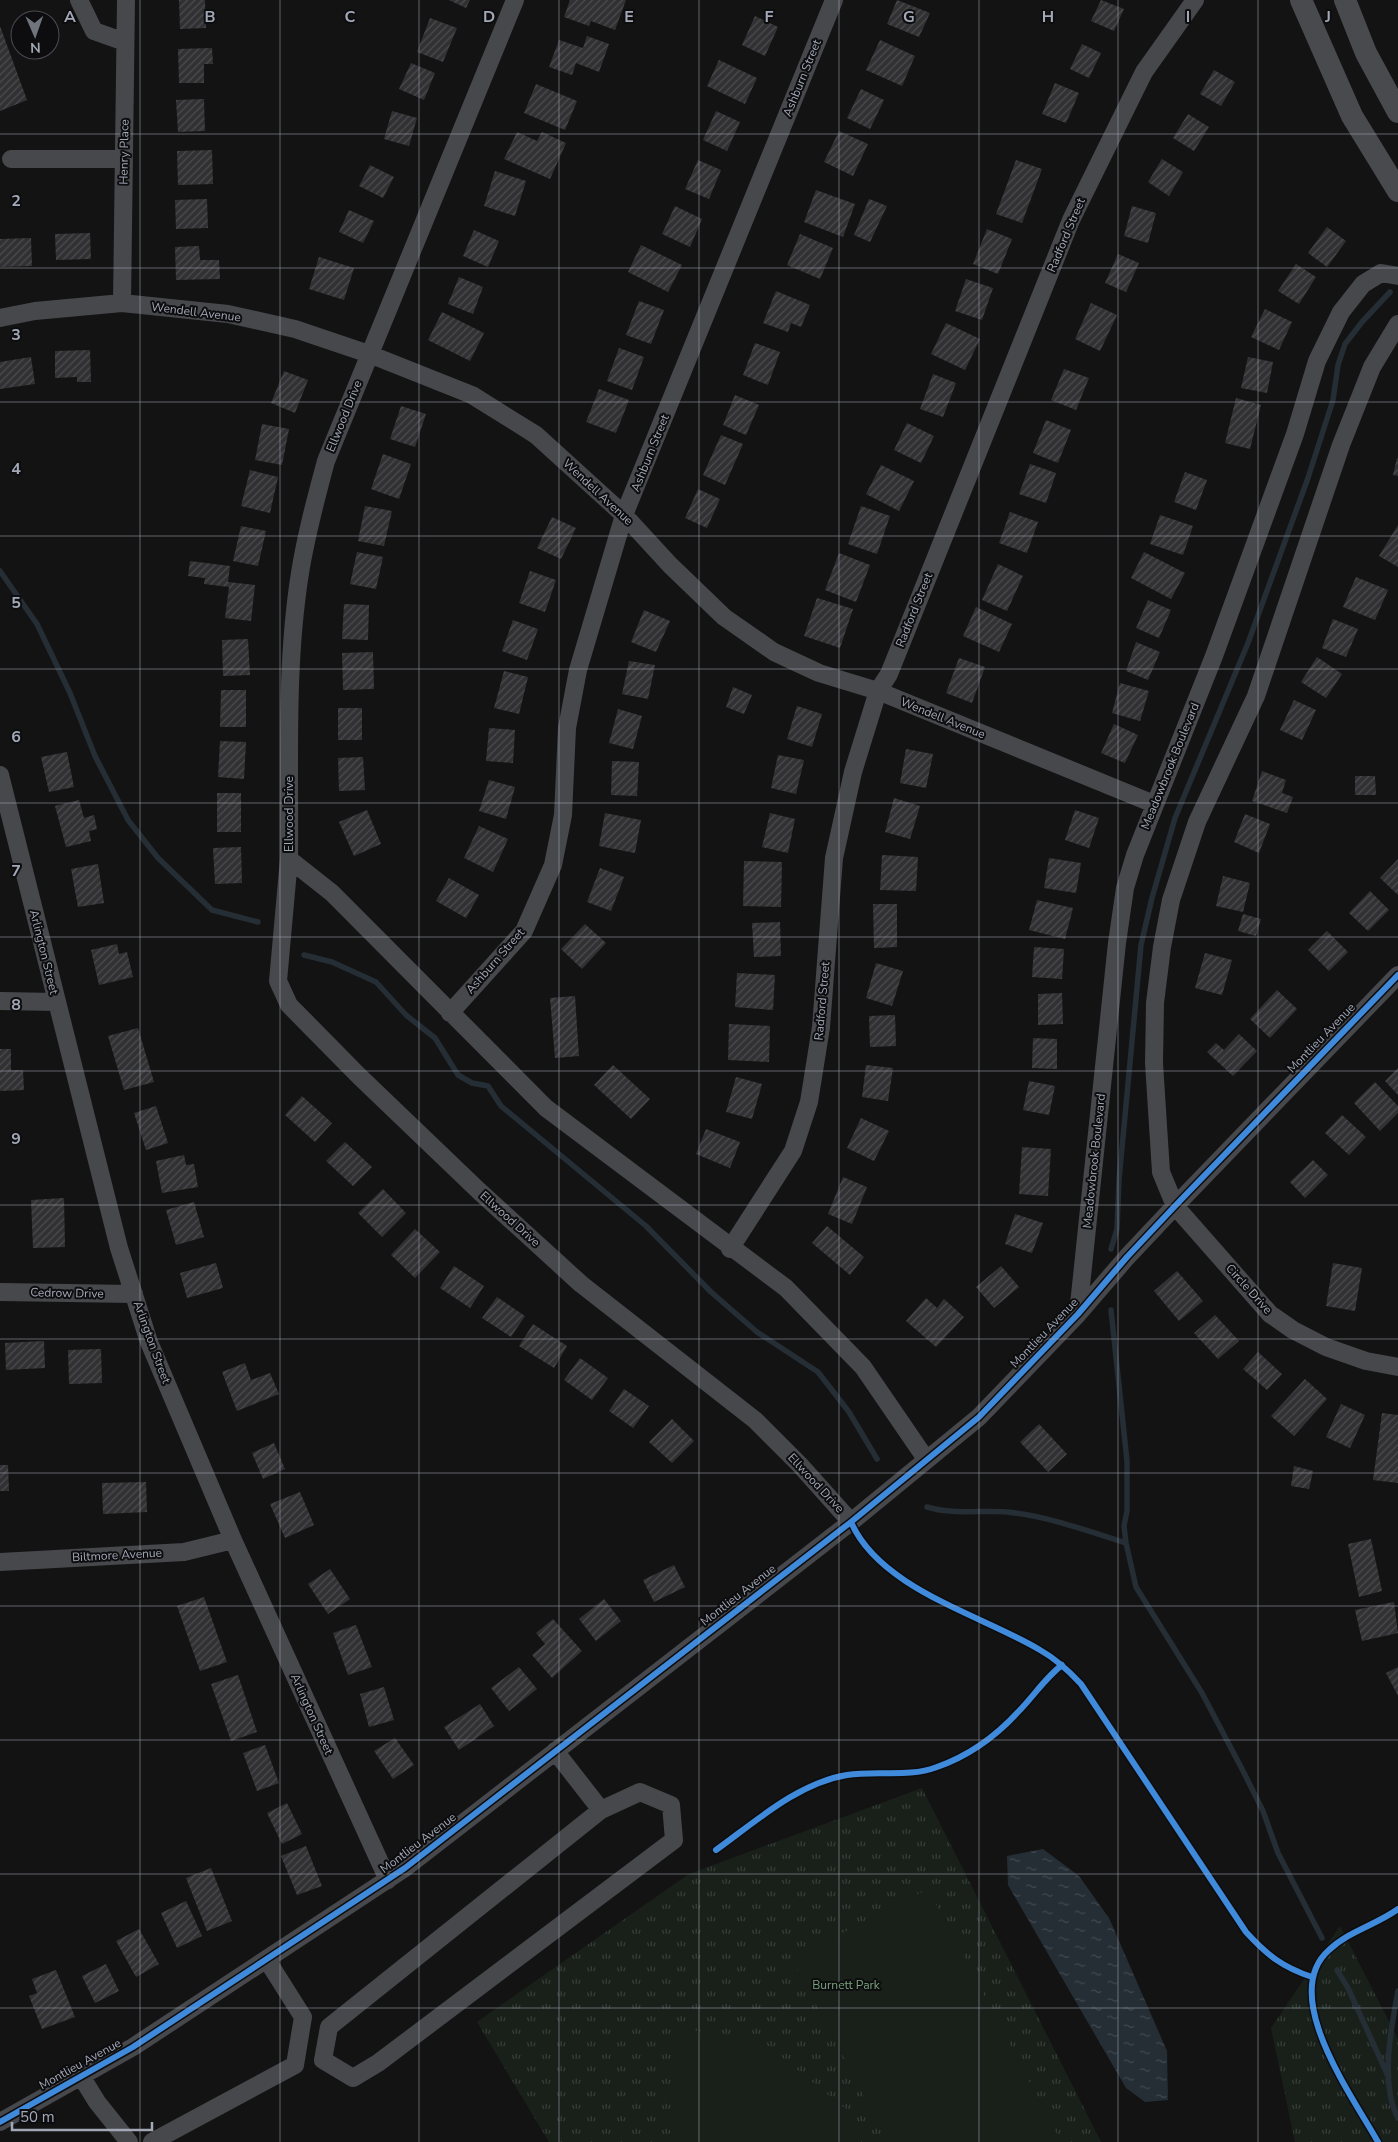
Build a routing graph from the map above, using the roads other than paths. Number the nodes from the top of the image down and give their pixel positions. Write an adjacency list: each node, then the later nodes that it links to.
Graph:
1 (79, 0): 8 (street)
2 (126, 0): 8 (street, Henry Place)
3 (515, 0): 17 (street, Ellwood Drive)
4 (834, 0): 18 (street, Ashburn Street)
5 (1195, 0): 19 (street, Radford Street)
6 (1301, 0): 12 (main road)
7 (1345, 0): 9 (main road)
8 (125, 42): 11 (street, Henry Place)
9 (1398, 112)
10 (11, 159): 11 (street)
11 (124, 159): 14 (street, Henry Place)
12 (1398, 191)
13 (1398, 276): 21 (street, Meadowbrook Boulevard)
14 (122, 303): 15 (street, Wendell Avenue); 17 (street, Wendell Avenue)
15 (0, 318)
16 (1398, 324): 27 (street)
17 (369, 354): 18 (street, Wendell Avenue); 22 (street, Ellwood Drive)
18 (624, 515): 19 (street, Wendell Avenue); 26 (street, Ashburn Street)
19 (878, 691): 21 (street, Wendell Avenue); 28 (street, Radford Street)
20 (0, 775): 25 (street, Arlington Street)
21 (1154, 804): 31 (street, Meadowbrook Boulevard)
22 (289, 859): 26 (street, Ellwood Drive); 34 (street, Ellwood Drive)
23 (1398, 975): 27 (street, Montlieu Avenue)
24 (0, 1001): 25 (street)
25 (57, 1002): 30 (street, Arlington Street)
26 (450, 1013): 28 (street, Ellwood Drive)
27 (1175, 1206): 31 (street, Montlieu Avenue); 32 (street, Circle Drive)
28 (730, 1248): 33 (street, Ellwood Drive)
29 (0, 1292): 30 (street, Cedrow Drive)
30 (134, 1294): 35 (street, Arlington Street)
31 (1078, 1314): 33 (street, Montlieu Avenue)
32 (1398, 1367)
33 (926, 1459): 34 (street, Montlieu Avenue)
34 (851, 1522): 37 (street, Montlieu Avenue)
35 (233, 1540): 36 (street, Biltmore Avenue); 39 (street, Arlington Street)
36 (0, 1562)
37 (555, 1751): 38 (street); 39 (street, Montlieu Avenue)
38 (601, 1810): 38 (street)
39 (388, 1880): 40 (street, Montlieu Avenue)
40 (267, 1960): 41 (street, Montlieu Avenue); 44 (street)
41 (81, 2076): 42 (street, Montlieu Avenue); 43 (street)
42 (0, 2122)
43 (129, 2142)
44 (152, 2142)

